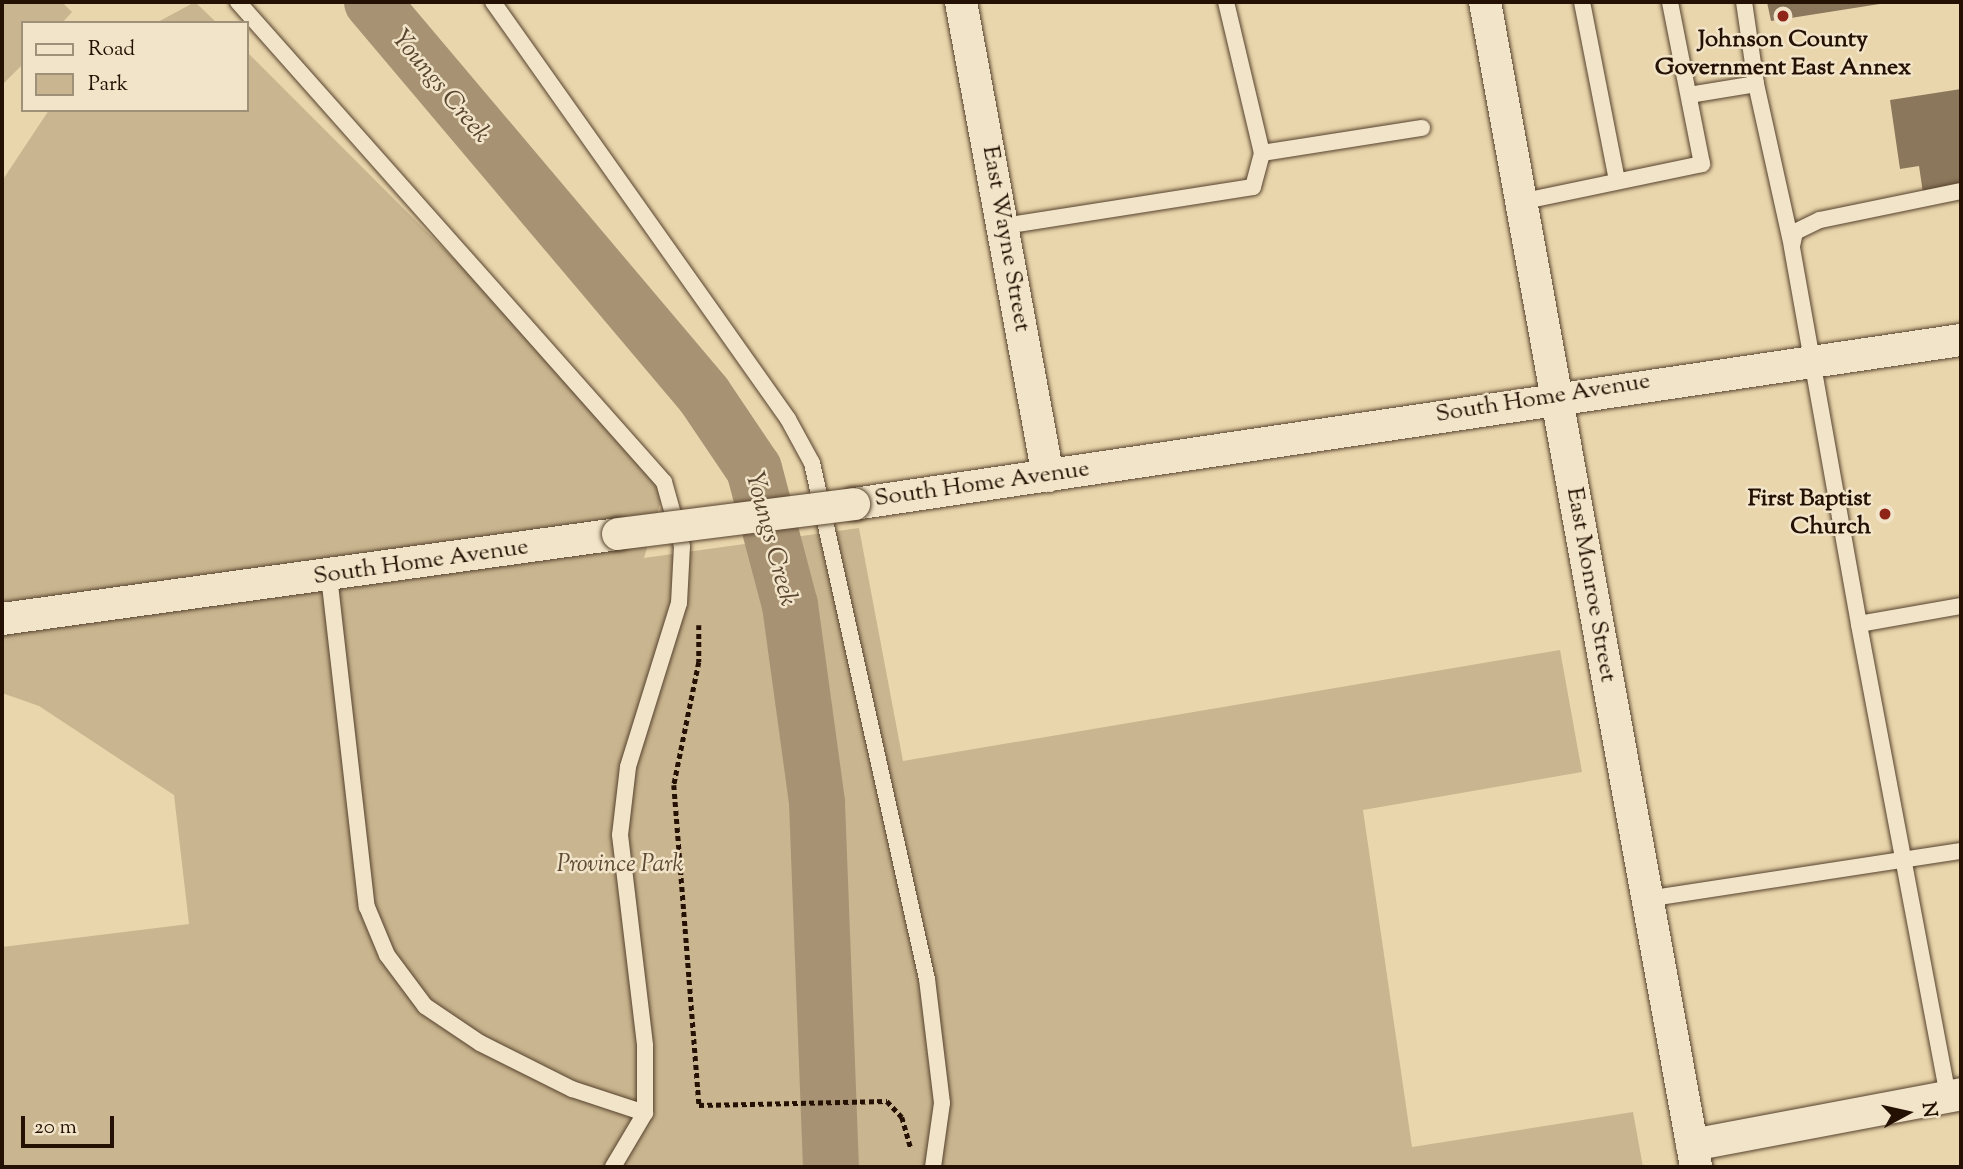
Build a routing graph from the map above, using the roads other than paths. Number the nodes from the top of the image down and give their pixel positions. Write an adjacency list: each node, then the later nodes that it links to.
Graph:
1 (238, 2): 30 (lane)
2 (493, 2): 33 (lane)
3 (961, 2): 16 (street, East Wayne Street)
4 (1226, 2): 12 (lane)
5 (1485, 2): 15 (street, East Monroe Street)
6 (1582, 2): 13 (lane)
7 (1670, 2): 10 (lane)
8 (1744, 2): 9 (lane)
9 (1756, 84): 10 (lane); 17 (lane)
10 (1689, 94): 13 (lane)
11 (1422, 128): 12 (lane)
12 (1262, 153): 16 (lane)
13 (1617, 181): 15 (lane)
14 (1961, 191): 17 (lane)
15 (1520, 202): 20 (street, East Monroe Street)
16 (1004, 226): 21 (street, East Wayne Street)
17 (1791, 246): 19 (lane)
18 (1961, 340): 19 (street, South Home Avenue)
19 (1812, 358): 20 (street, South Home Avenue); 25 (lane)
20 (1556, 396): 21 (street, South Home Avenue); 28 (street, East Monroe Street)
21 (1048, 476): 22 (street, South Home Avenue, bridge)
22 (329, 576): 24 (street, South Home Avenue); 30 (lane)
23 (1961, 606): 25 (lane)
24 (2, 619)
25 (1859, 624): 27 (lane)
26 (1961, 851): 27 (lane)
27 (1905, 858): 28 (lane); 29 (lane)
28 (1647, 899): 31 (street, East Monroe Street)
29 (1955, 1095): 31 (street)
30 (645, 1113): 32 (lane)
31 (1694, 1156)
32 (613, 1167)
33 (933, 1167)

